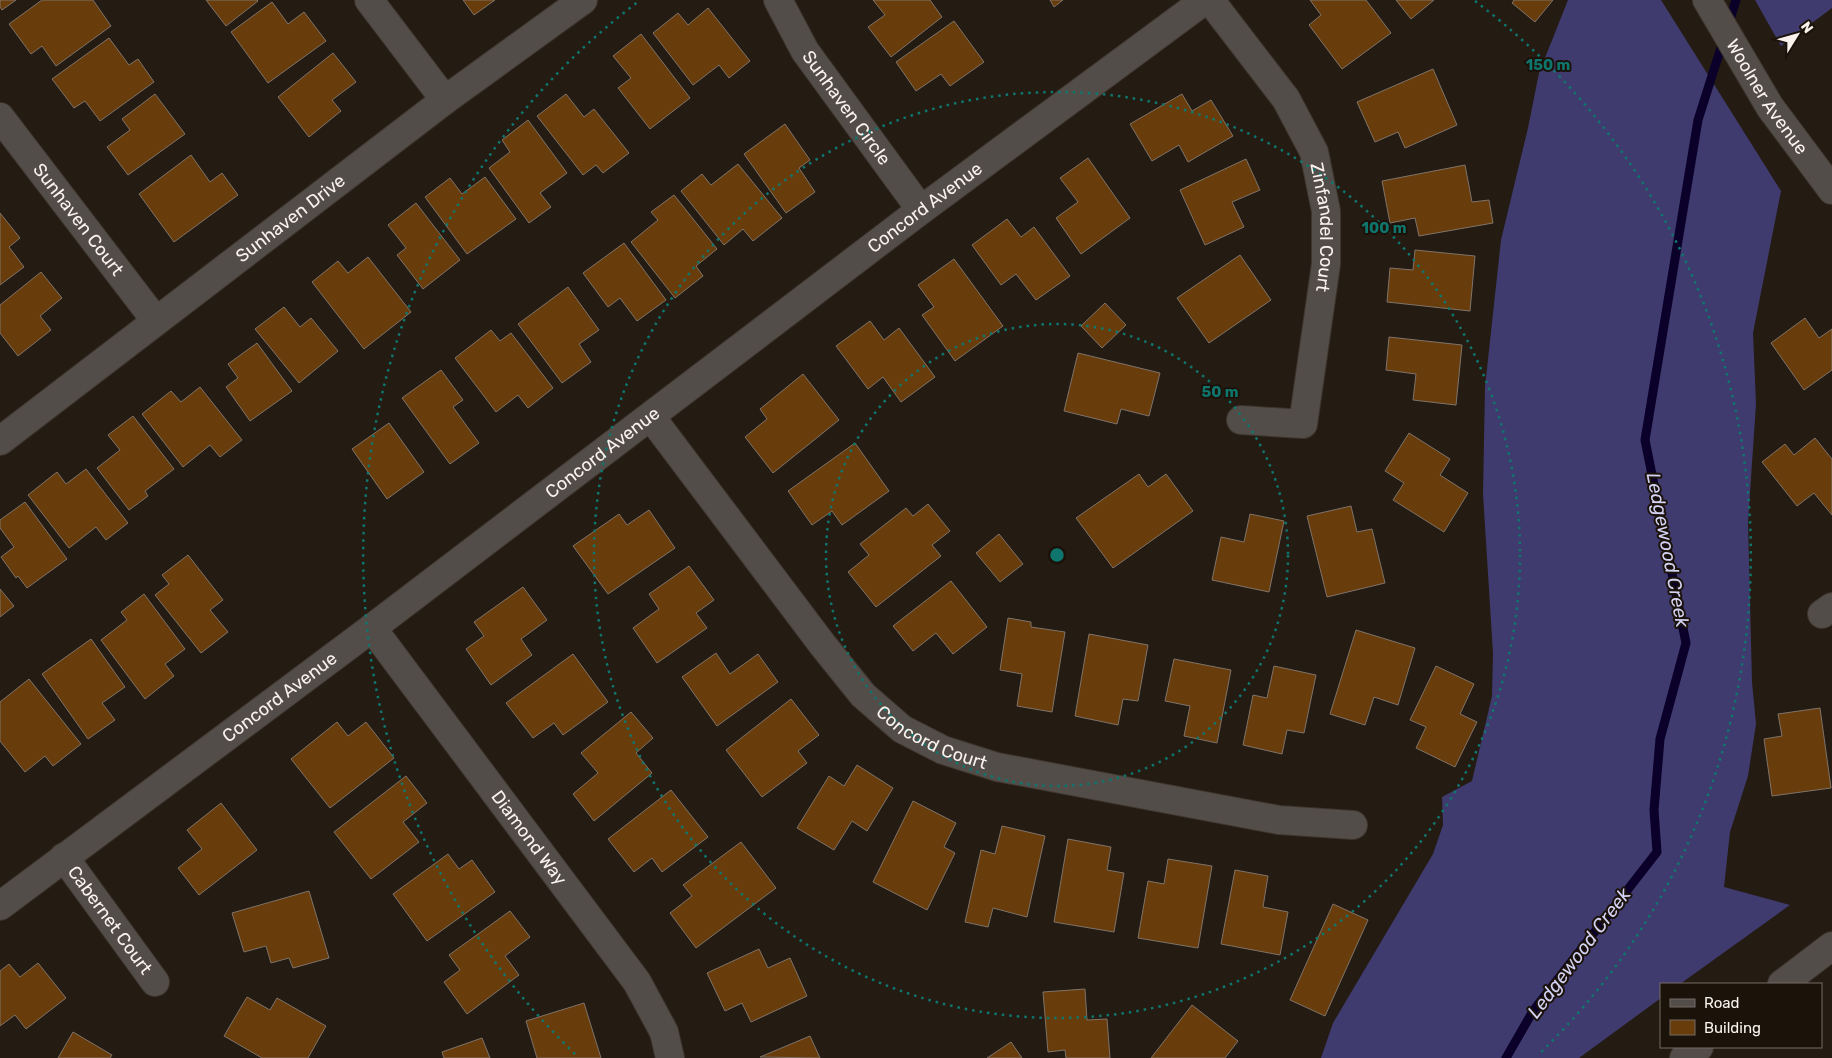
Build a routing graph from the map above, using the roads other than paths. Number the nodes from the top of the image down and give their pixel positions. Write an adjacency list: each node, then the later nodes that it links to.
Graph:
1 (369, 0): 7 (street)
2 (583, 0): 7 (street, Sunhaven Drive)
3 (778, 0): 10 (street, Sunhaven Circle)
4 (1205, 0): 10 (street, Concord Avenue)
5 (1210, 0): 13 (street, Zinfandel Court)
6 (1707, 0): 9 (street, Woolner Avenue)
7 (445, 100): 11 (street, Sunhaven Drive)
8 (0, 117): 11 (street, Sunhaven Court)
9 (1832, 190)
10 (921, 210): 12 (street, Concord Avenue)
11 (156, 321): 14 (street, Sunhaven Drive)
12 (651, 417): 15 (street, Concord Avenue); 16 (street, Concord Court)
13 (1241, 420)
14 (0, 441)
15 (372, 628): 17 (street, Concord Avenue); 23 (street, Diamond Way)
16 (1354, 825)
17 (64, 856): 18 (street, Concord Avenue); 20 (street, Cabernet Court)
18 (0, 906)
19 (1832, 946): 21 (street)
20 (156, 982)
21 (1783, 983)
22 (1698, 1048): 24 (street)
23 (670, 1058)
24 (1684, 1058)

